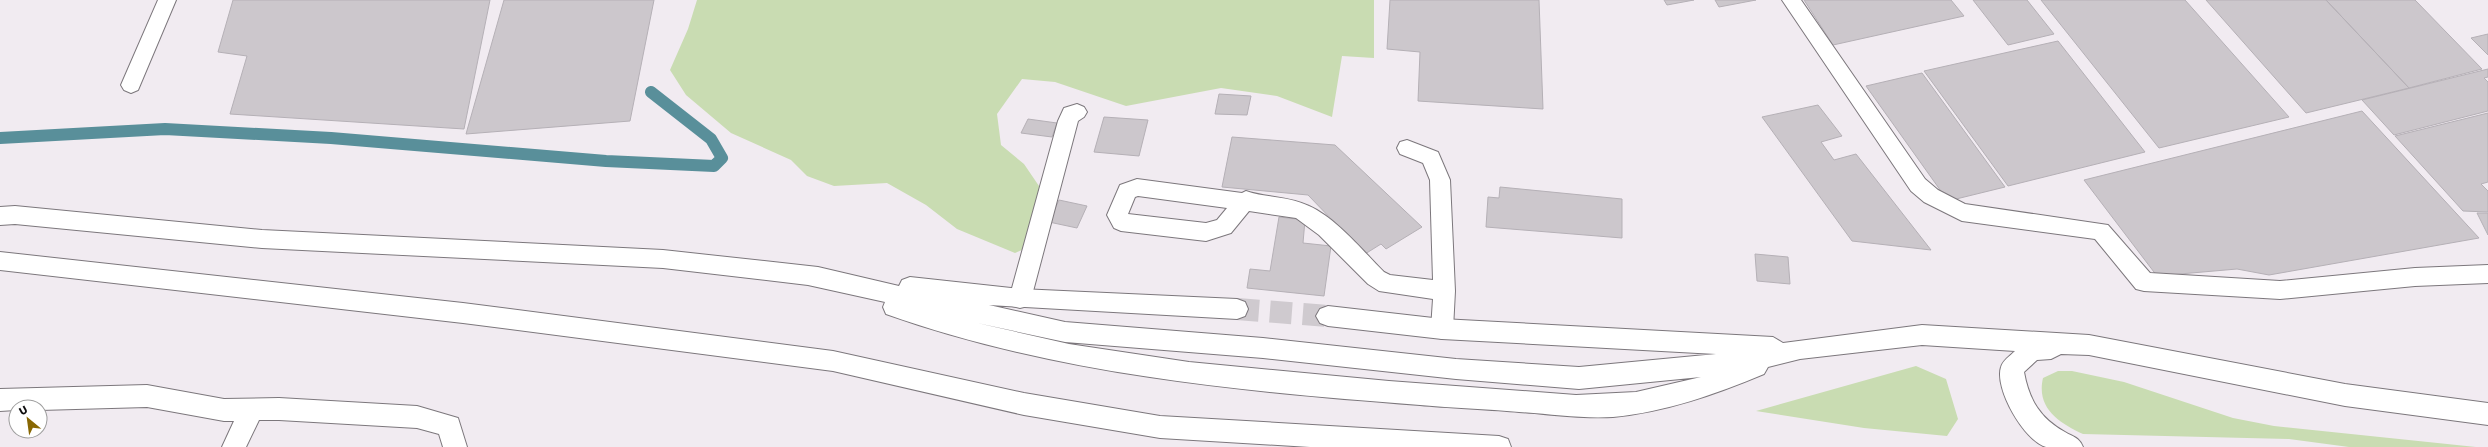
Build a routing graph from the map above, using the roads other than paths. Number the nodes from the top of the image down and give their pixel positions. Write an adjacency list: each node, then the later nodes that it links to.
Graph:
1 (168, 0): 3 (lane)
2 (1791, 0): 9 (lane)
3 (131, 85)
4 (1077, 112): 12 (lane)
5 (1406, 148): 11 (lane)
6 (1246, 200): 6 (lane); 11 (lane)
7 (0, 216): 10 (main road)
8 (0, 262): 23 (main road)
9 (2488, 274)
10 (804, 275): 12 (main road); 17 (main road); 17 (main road)
11 (1444, 291): 15 (lane)
12 (1020, 299): 13 (main road)
13 (1237, 309)
14 (1328, 316): 15 (main road)
15 (1442, 329): 17 (main road)
16 (2089, 345): 17 (main road); 20 (main road); 24 (main road)
17 (1800, 349)
18 (0, 400): 19 (main road)
19 (251, 411): 21 (main road); 22 (main road)
20 (2488, 414)
21 (234, 447)
22 (455, 447)
23 (1499, 447)
24 (2071, 447)

